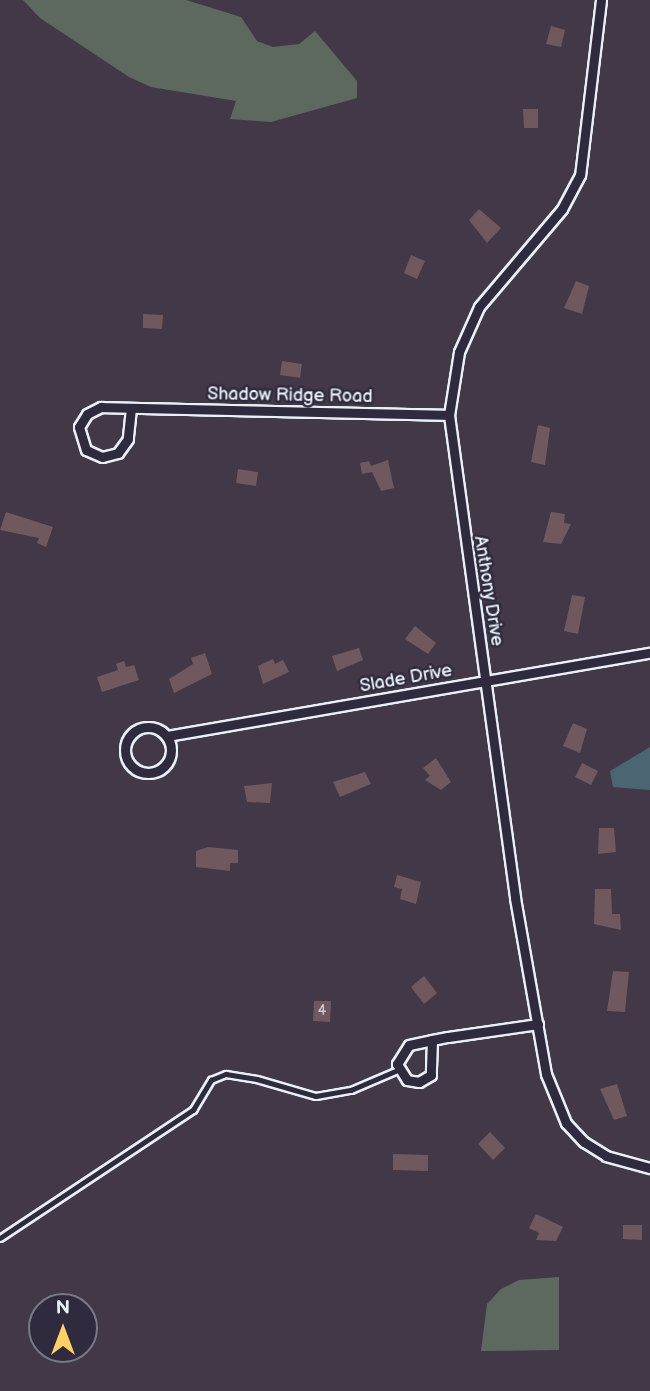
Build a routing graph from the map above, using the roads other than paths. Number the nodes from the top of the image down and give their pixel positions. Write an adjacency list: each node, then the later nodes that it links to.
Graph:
1 (601, 0): 3 (street, Anthony Drive)
2 (131, 408): 2 (street, Shadow Ridge Road); 3 (street, Shadow Ridge Road)
3 (449, 415): 5 (street, Anthony Drive)
4 (650, 653): 5 (street, Slade Drive)
5 (486, 681): 6 (street, Slade Drive); 7 (street, Anthony Drive)
6 (167, 736): 6 (street, Slade Drive)
7 (538, 1024): 8 (street); 10 (street, Anthony Drive)
8 (432, 1040): 9 (street); 9 (street)
9 (398, 1070): 11 (lane)
10 (650, 1167)
11 (0, 1238)

